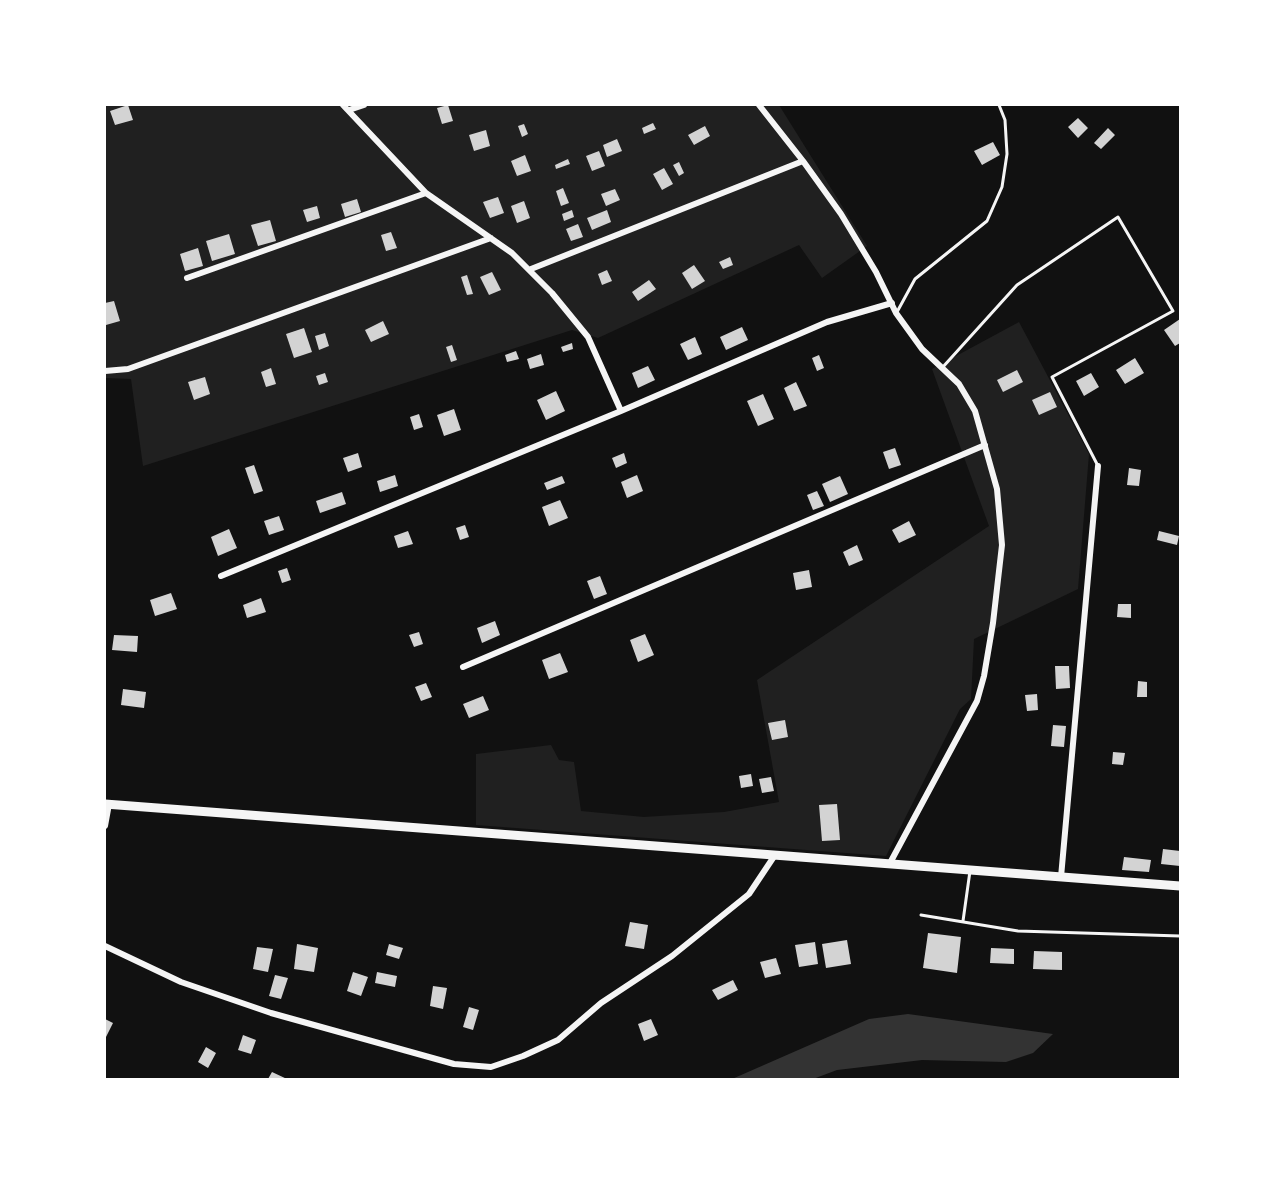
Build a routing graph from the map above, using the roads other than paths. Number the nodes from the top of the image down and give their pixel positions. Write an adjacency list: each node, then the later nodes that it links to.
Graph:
1 (364, 105): 4 (street)
2 (759, 105): 5 (street)
3 (999, 105): 11 (lane)
4 (346, 107): 6 (street)
5 (803, 161): 8 (street); 10 (street)
6 (426, 193): 7 (street); 9 (street)
7 (491, 238): 8 (street); 13 (street)
8 (531, 269): 14 (street)
9 (187, 278)
10 (892, 303): 11 (street); 14 (street)
11 (896, 313): 12 (street)
12 (942, 368): 15 (street); 16 (lane)
13 (105, 371)
14 (621, 411): 17 (street)
15 (985, 445): 18 (street); 22 (street)
16 (1098, 466): 24 (street)
17 (222, 576)
18 (463, 667)
19 (107, 804): 20 (street); 21 (main road)
20 (105, 826)
21 (775, 855): 22 (main road); 29 (street)
22 (890, 863): 23 (main road)
23 (970, 870): 24 (main road); 27 (lane)
24 (1061, 877): 25 (main road)
25 (1180, 886)
26 (921, 915): 27 (lane)
27 (963, 922): 28 (lane)
28 (1180, 936)
29 (105, 946)

